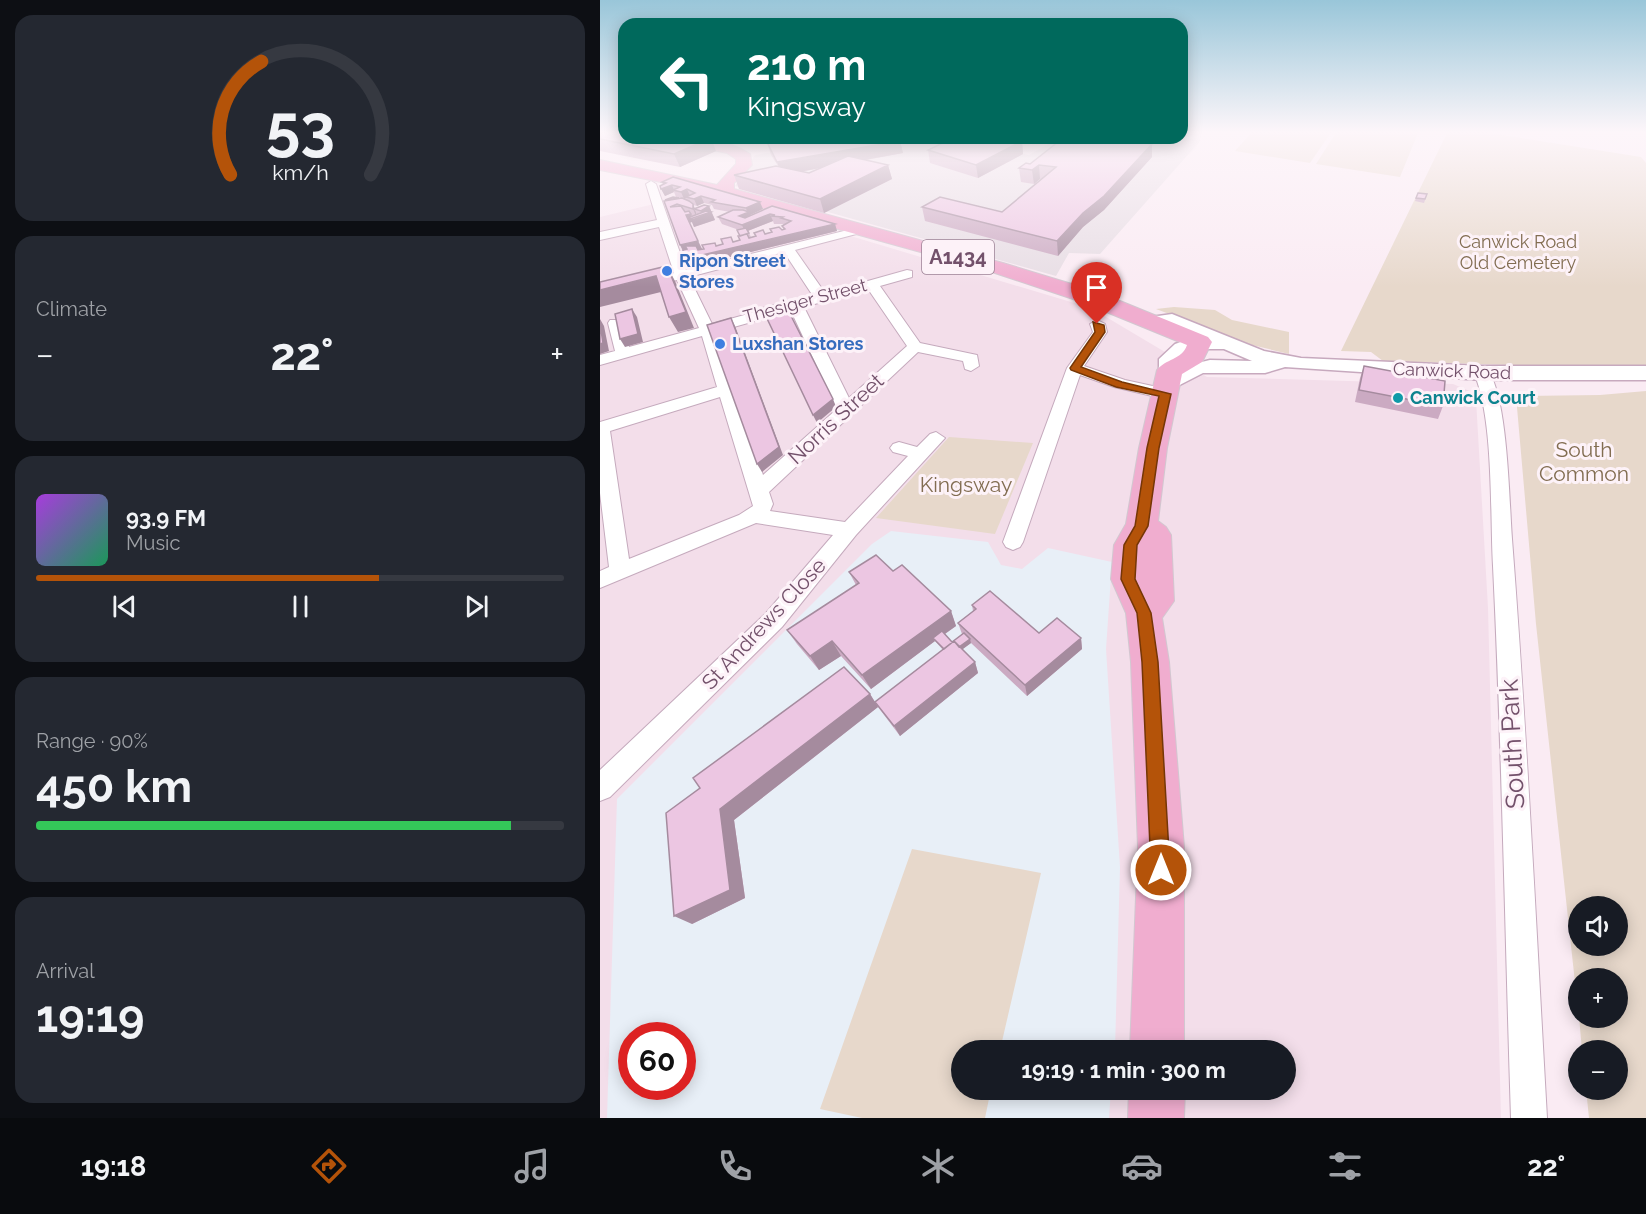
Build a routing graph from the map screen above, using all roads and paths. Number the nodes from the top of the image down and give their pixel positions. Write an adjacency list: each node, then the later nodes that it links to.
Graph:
1 (651, 183): 5 (street)
2 (692, 183): 4 (main road, Canwick Road / A1434)
3 (726, 183): 4 (main road)
4 (725, 192): 6 (main road, Canwick Road / A1434)
5 (664, 222): 7 (street); 10 (street)
6 (860, 229): 8 (street); 15 (main road, Canwick Road / A1434)
7 (600, 236)
8 (789, 249): 10 (street); 13 (street)
9 (907, 274): 12 (street, Thesiger Street)
10 (681, 275): 11 (street); 18 (street)
11 (651, 283)
12 (871, 283): 13 (street, Thesiger Street); 21 (street)
13 (821, 297): 14 (street, Thesiger Street)
14 (795, 304): 18 (street, Thesiger Street); 32 (street)
15 (1151, 322): 19 (main road, Canwick Road); 20 (main road, A1434); 30 (main road)
16 (615, 323): 23 (street)
17 (1097, 324): 27 (street)
18 (707, 329): 23 (street, Thesiger Street); 31 (street)
19 (1228, 343): 20 (main road, Canwick Road); 24 (main road, Canwick Road)
20 (1197, 344): 24 (main road, Canwick Road); 30 (main road)
21 (915, 347): 22 (street); 32 (street, Norris Street)
22 (986, 351)
23 (623, 353): 25 (street, Thesiger Street)
24 (1259, 356): 26 (main road, Canwick Road)
25 (600, 360)
26 (1289, 362): 28 (main road, Canwick Road); 30 (main road)
27 (1075, 368): 30 (street); 40 (street)
28 (1482, 374): 29 (main road, Canwick Road); 47 (street, South Park)
29 (1646, 374)
30 (1168, 382): 44 (main road)
31 (726, 390): 33 (street); 37 (street)
32 (846, 410): 37 (street, Norris Street)
33 (601, 427): 41 (street)
34 (936, 438): 36 (street, St Andrews Close)
35 (899, 448): 36 (street)
36 (922, 454): 39 (street, St Andrews Close)
37 (757, 492): 38 (street)
38 (754, 516): 39 (street); 41 (street)
39 (849, 530): 43 (street, St Andrews Close)
40 (1011, 546)
41 (620, 572): 42 (street)
42 (600, 580)
43 (600, 788)
44 (1157, 1040)
45 (1156, 1100): 46 (main road)
46 (1156, 1118)
47 (1529, 1118)

